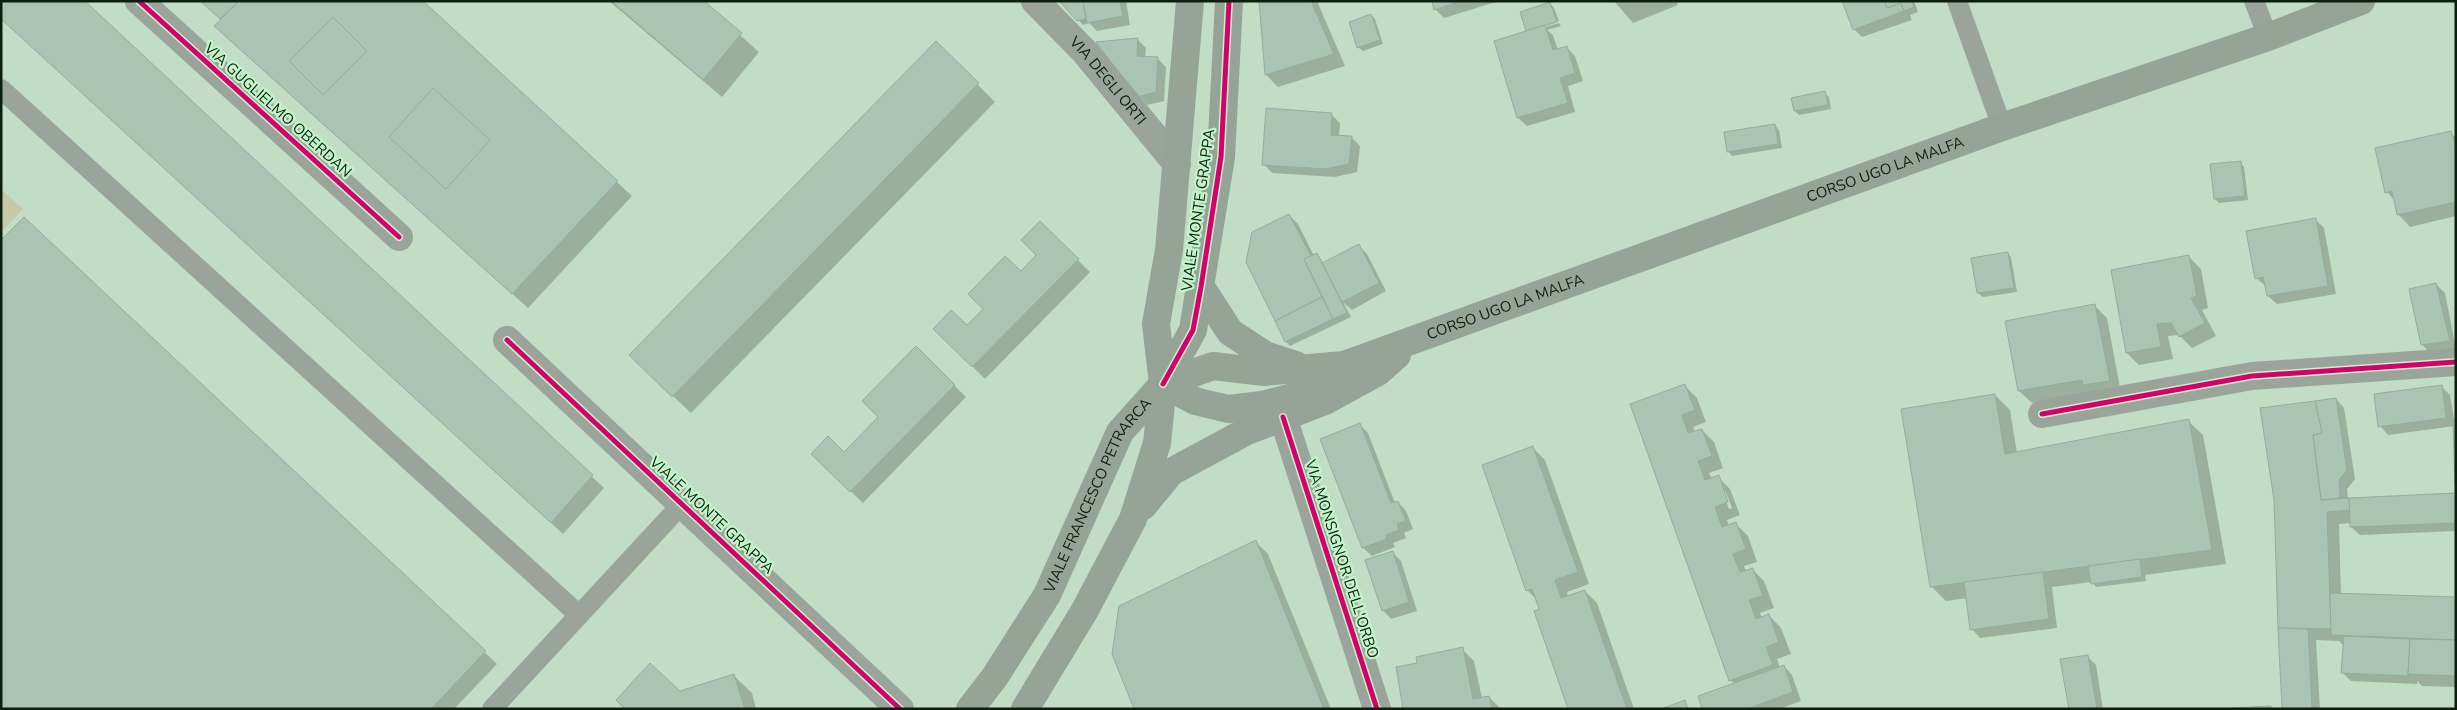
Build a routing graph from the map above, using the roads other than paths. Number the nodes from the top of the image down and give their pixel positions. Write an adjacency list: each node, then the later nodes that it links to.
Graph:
1 (139, 1): 12 (street, VIA GUGLIELMO OBERDAN)
2 (1034, 1): 11 (street, VIA DEGLI ORTI)
3 (1190, 1): 11 (main road, VIALE MONTE GRAPPA)
4 (1229, 1): 13 (main road, VIALE MONTE GRAPPA)
5 (1957, 1): 10 (lane)
6 (2254, 1): 8 (lane)
7 (2361, 1): 8 (main road, CORSO UGO LA MALFA)
8 (2268, 37): 10 (main road, CORSO UGO LA MALFA)
9 (1, 89): 24 (lane)
10 (2002, 127): 15 (main road, CORSO UGO LA MALFA)
11 (1177, 164): 19 (main road, VIALE MONTE GRAPPA)
12 (399, 237)
13 (1201, 287): 18 (main road, CORSO UGO LA MALFA); 19 (main road, VIALE MONTE GRAPPA)
14 (506, 340): 22 (street, VIALE MONTE GRAPPA)
15 (1412, 342): 17 (main road, CORSO UGO LA MALFA); 21 (main road, CORSO UGO LA MALFA)
16 (2456, 362): 20 (street)
17 (1347, 364): 18 (main road, CORSO UGO LA MALFA); 19 (main road, CORSO UGO LA MALFA)
18 (1302, 367): 19 (main road, CORSO UGO LA MALFA)
19 (1164, 384): 23 (main road, VIALE FRANCESCO PETRARCA); 27 (main road, VIALE FRANCESCO PETRARCA)
20 (2042, 414)
21 (1283, 417): 23 (main road, CORSO UGO LA MALFA); 29 (street, VIA MONSIGNOR DELL'ORBO)
22 (682, 504): 24 (lane); 26 (street, VIALE MONTE GRAPPA)
23 (1133, 519): 28 (main road, VIALE FRANCESCO PETRARCA)
24 (579, 615): 25 (lane)
25 (492, 709)
26 (900, 709)
27 (970, 709)
28 (1025, 709)
29 (1377, 709)

